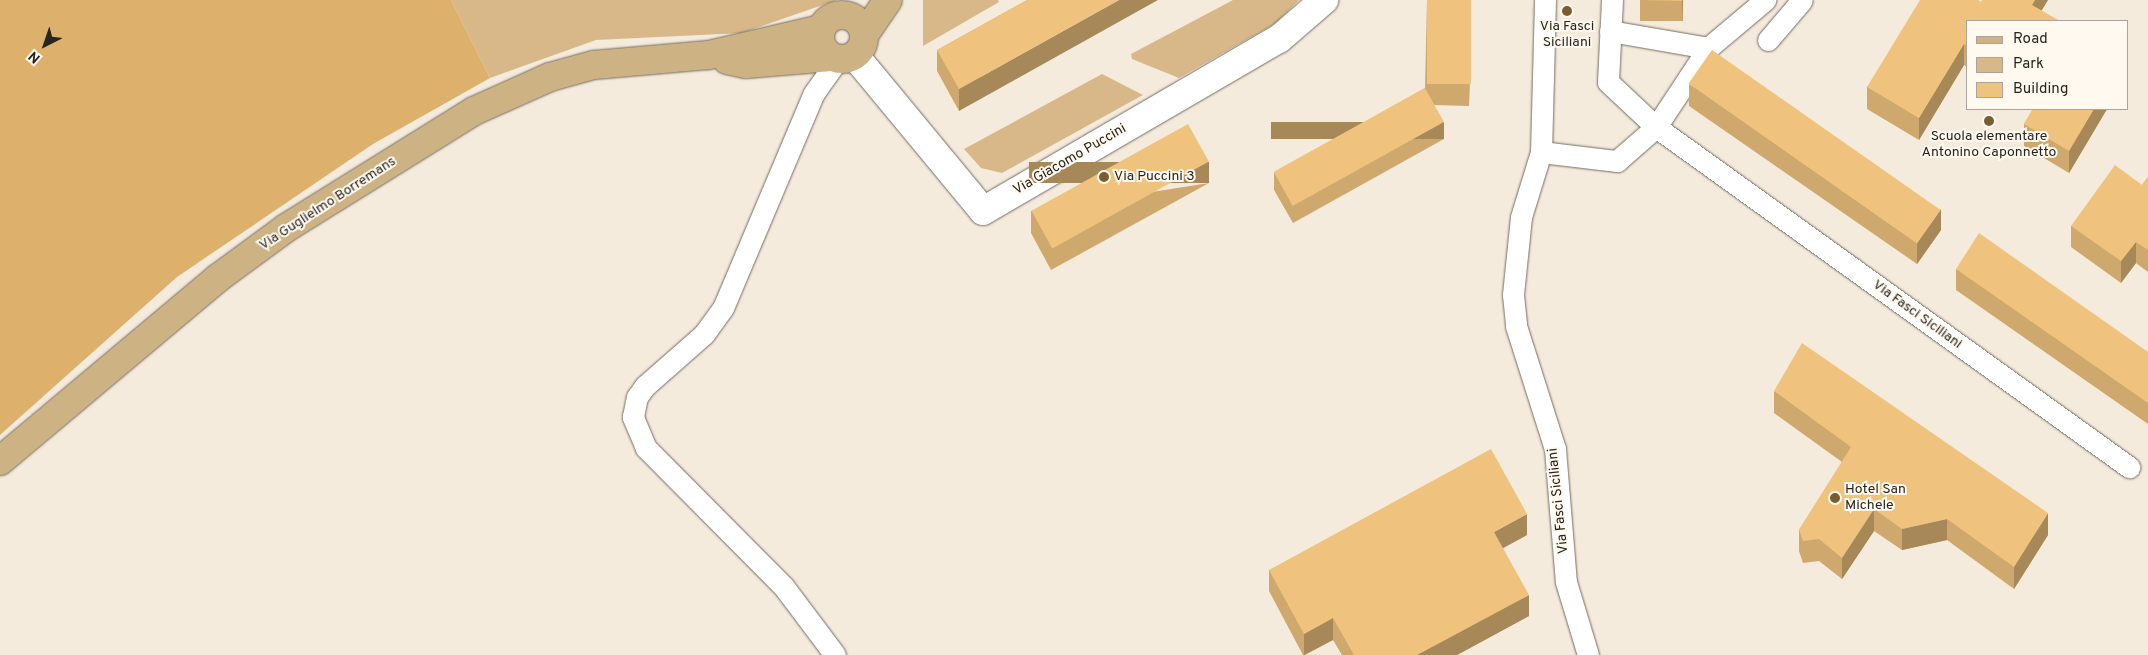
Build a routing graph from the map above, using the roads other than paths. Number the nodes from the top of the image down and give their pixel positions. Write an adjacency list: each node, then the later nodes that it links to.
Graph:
1 (888, 0): 11 (main road)
2 (1324, 0): 11 (main road, Via Giacomo Puccini)
3 (1545, 0): 14 (street, Via Fasci Siciliani)
4 (1612, 0): 8 (street, Via Fasci Siciliani)
5 (1765, 0): 10 (street)
6 (1802, 0): 9 (street)
7 (838, 15): 11 (main road); 11 (main road); 12 (main road)
8 (1610, 31): 10 (street); 13 (street, Via Fasci Siciliani)
9 (1768, 40)
10 (1708, 48): 13 (street)
11 (847, 52): 12 (main road); 17 (street)
12 (709, 55): 15 (main road, Via Guglielmo Borremans)
13 (1656, 127): 14 (street); 16 (street, Via Fasci Siciliani)
14 (1540, 152): 18 (street, Via Fasci Siciliani)
15 (0, 461)
16 (2129, 467)
17 (836, 655)
18 (1588, 655)

